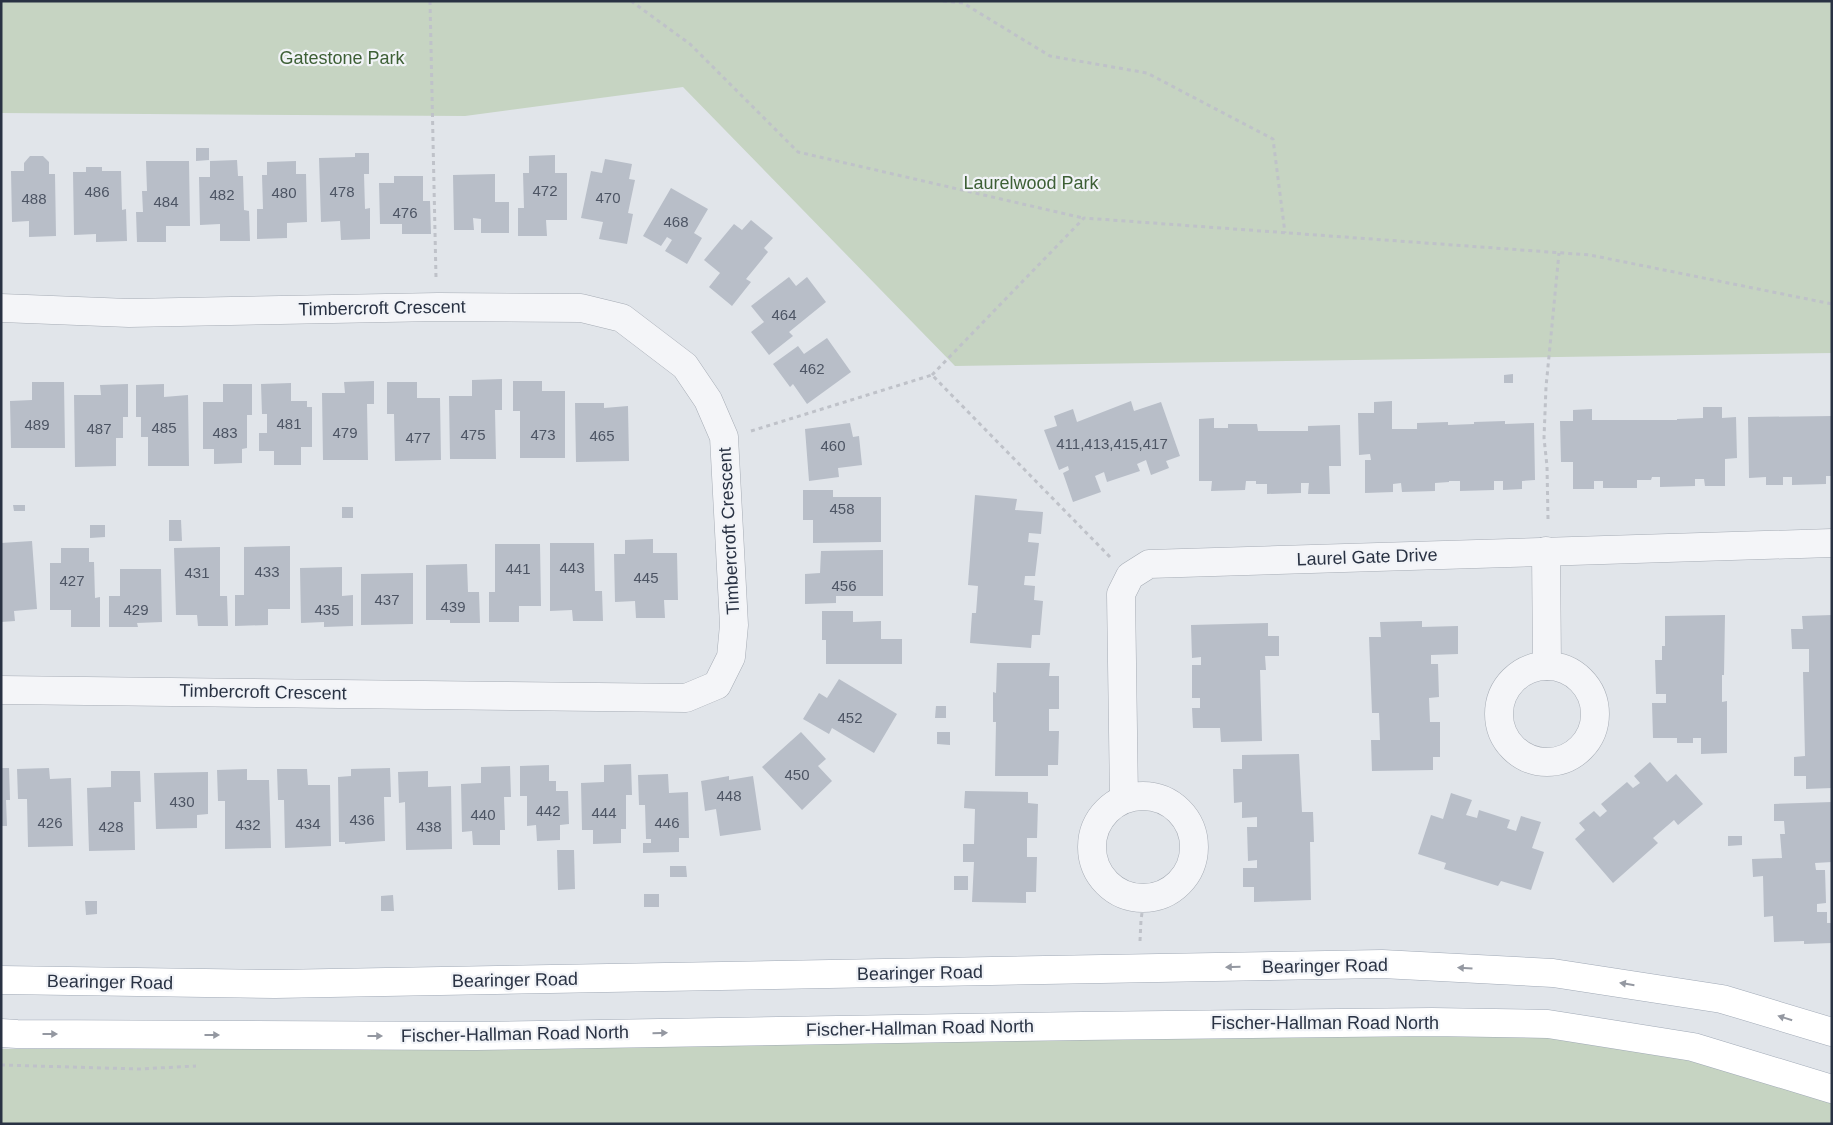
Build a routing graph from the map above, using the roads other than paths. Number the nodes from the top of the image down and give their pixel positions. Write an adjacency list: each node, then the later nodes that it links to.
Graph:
1 (1, 308): 5 (street, Timbercroft Crescent)
2 (1832, 543): 3 (street, Laurel Gate Drive)
3 (1546, 551): 4 (street); 6 (street, Laurel Gate Drive)
4 (1547, 666)
5 (1, 690)
6 (1124, 799): 6 (street)
7 (1, 980): 8 (main road, Bearinger Road, one-way to 7)
8 (1832, 1032)
9 (1, 1033): 10 (main road, Fischer-Hallman Road North, one-way to 10)
10 (1832, 1089)

